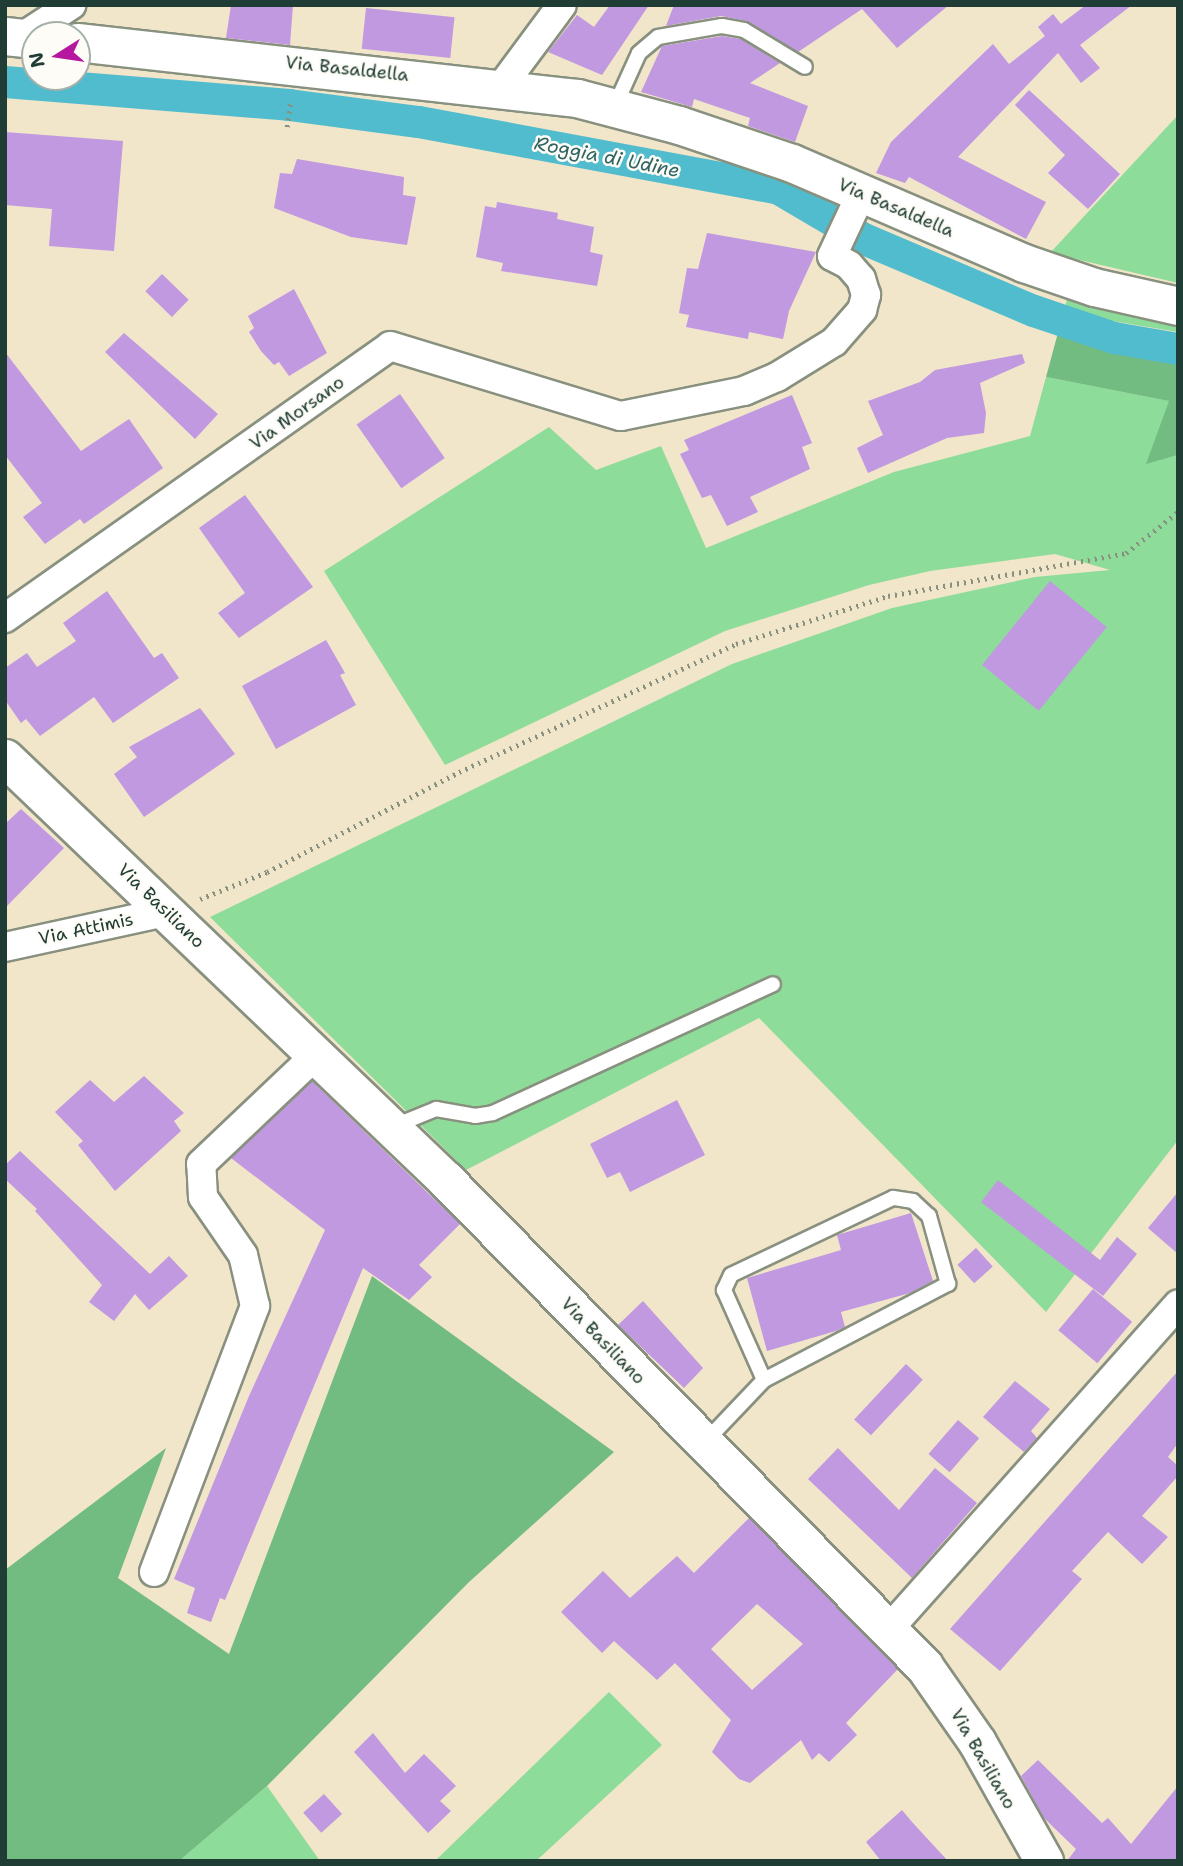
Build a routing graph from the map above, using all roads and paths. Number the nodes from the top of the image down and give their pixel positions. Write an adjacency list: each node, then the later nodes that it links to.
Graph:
1 (71, 5): 3 (street)
2 (562, 5): 6 (street)
3 (46, 21)
4 (91, 44): 6 (street, Via Basaldella)
5 (805, 67): 8 (lane)
6 (501, 87): 8 (street, Via Basaldella)
7 (292, 95): 9 (path)
8 (615, 107): 10 (street, Via Basaldella)
9 (287, 127)
10 (857, 203): 11 (street, Via Basaldella); 13 (street, Via Morsano)
11 (1178, 306)
12 (1178, 512): 15 (path)
13 (5, 618)
14 (5, 758): 15 (street, Via Basiliano)
15 (166, 912): 16 (street, Via Attimis); 18 (street, Via Basiliano)
16 (5, 947)
17 (773, 984): 19 (lane)
18 (316, 1055): 19 (street, Via Basiliano); 23 (street)
19 (391, 1128): 22 (street, Via Basiliano)
20 (1178, 1304): 24 (street)
21 (764, 1380): 21 (lane); 22 (lane)
22 (703, 1444): 24 (street, Via Basiliano)
23 (154, 1572)
24 (888, 1630): 25 (street, Via Basiliano)
25 (1044, 1861)

